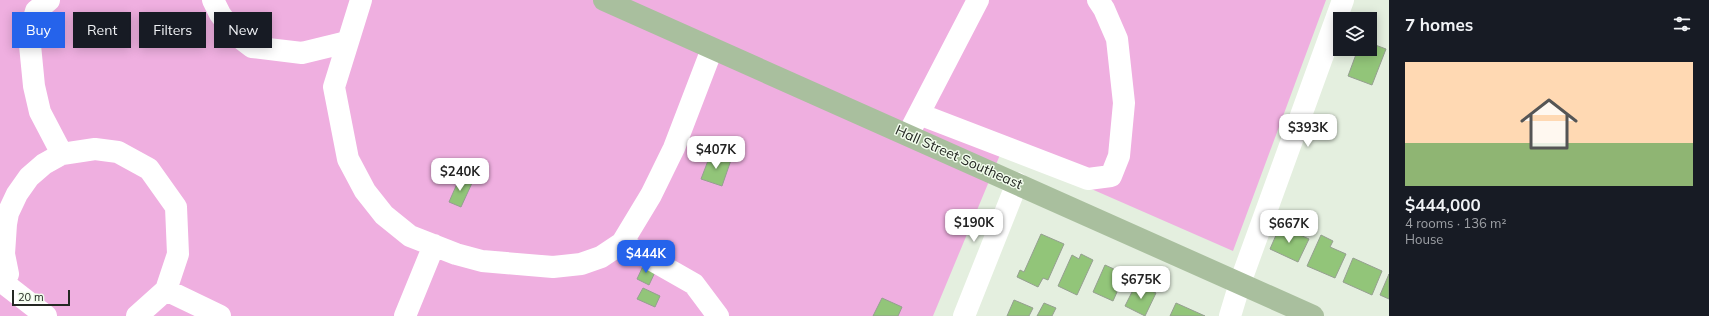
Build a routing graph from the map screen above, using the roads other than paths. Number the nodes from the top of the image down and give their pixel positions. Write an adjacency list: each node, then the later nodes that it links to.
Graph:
1 (49, 0): 12 (street)
2 (213, 0): 8 (street)
3 (361, 0): 8 (street)
4 (604, 0): 9 (main road, Hall Street Southeast)
5 (978, 0): 10 (street)
6 (1098, 0): 10 (street)
7 (1343, 0): 18 (street)
8 (347, 42): 16 (street)
9 (712, 49): 11 (main road, Hall Street Southeast); 15 (street)
10 (919, 114): 11 (street)
11 (908, 134): 13 (main road, Hall Street Southeast)
12 (62, 154): 14 (street); 19 (street)
13 (1016, 183): 18 (main road, Hall Street Southeast); 25 (street)
14 (3, 223): 17 (street)
15 (622, 242): 16 (street); 24 (street)
16 (434, 246): 23 (street)
17 (1, 281): 20 (street)
18 (1240, 284): 26 (street); 27 (main road, Hall Street Southeast)
19 (166, 290): 21 (street); 22 (street)
20 (46, 316)
21 (137, 316)
22 (220, 316)
23 (405, 316)
24 (718, 316)
25 (964, 316)
26 (1230, 316)
27 (1313, 316)

